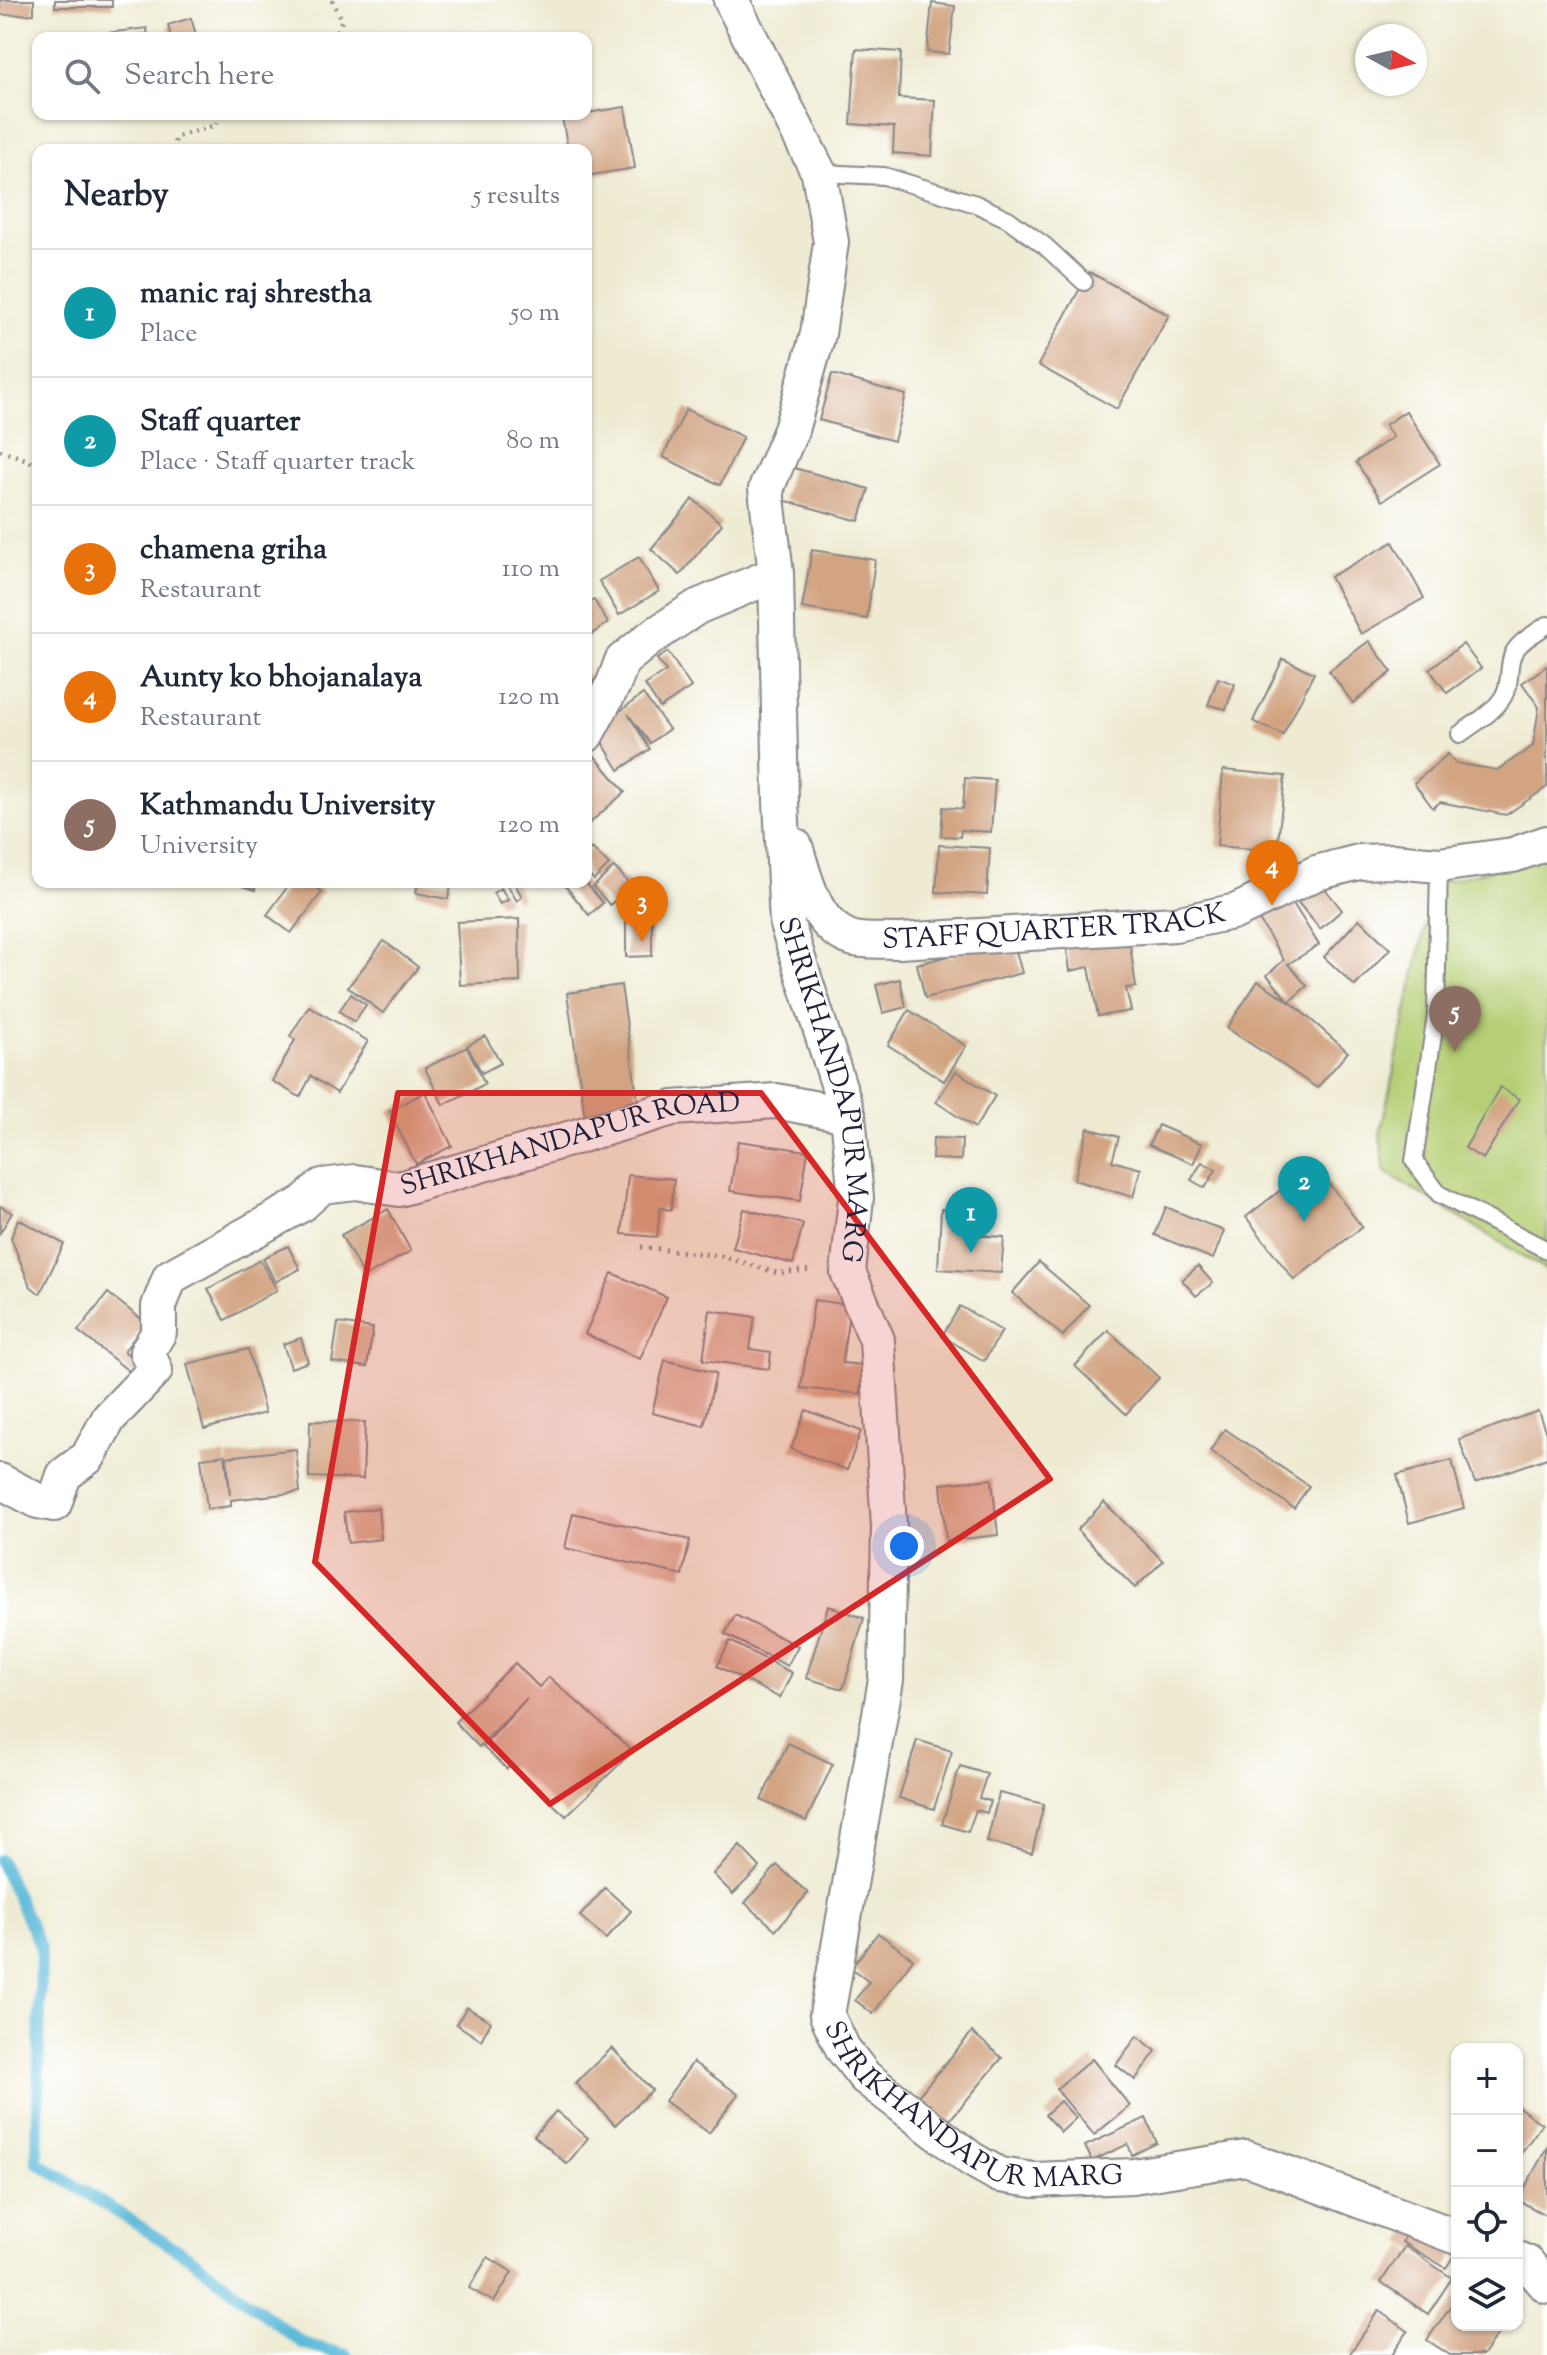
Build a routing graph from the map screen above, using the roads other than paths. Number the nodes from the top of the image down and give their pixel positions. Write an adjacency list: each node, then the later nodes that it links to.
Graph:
1 (731, 0): 2 (street, SHRIKHANDAPUR MARG)
2 (819, 173): 3 (lane); 4 (street, SHRIKHANDAPUR MARG)
3 (1084, 282)
4 (776, 574): 6 (street); 8 (street, SHRIKHANDAPUR MARG)
5 (1547, 625): 7 (lane)
6 (592, 724)
7 (1460, 734)
8 (781, 801): 10 (street, STAFF QUARTER TRACK); 11 (street, SHRIKHANDAPUR MARG)
9 (1547, 843): 10 (street, STAFF QUARTER TRACK)
10 (1439, 865): 12 (lane)
11 (848, 1115): 13 (street, SHRIKHANDAPUR ROAD); 14 (street, SHRIKHANDAPUR MARG)
12 (1547, 1250)
13 (0, 1481)
14 (1451, 2235)
15 (1523, 2261): 16 (street)
16 (1547, 2286)

